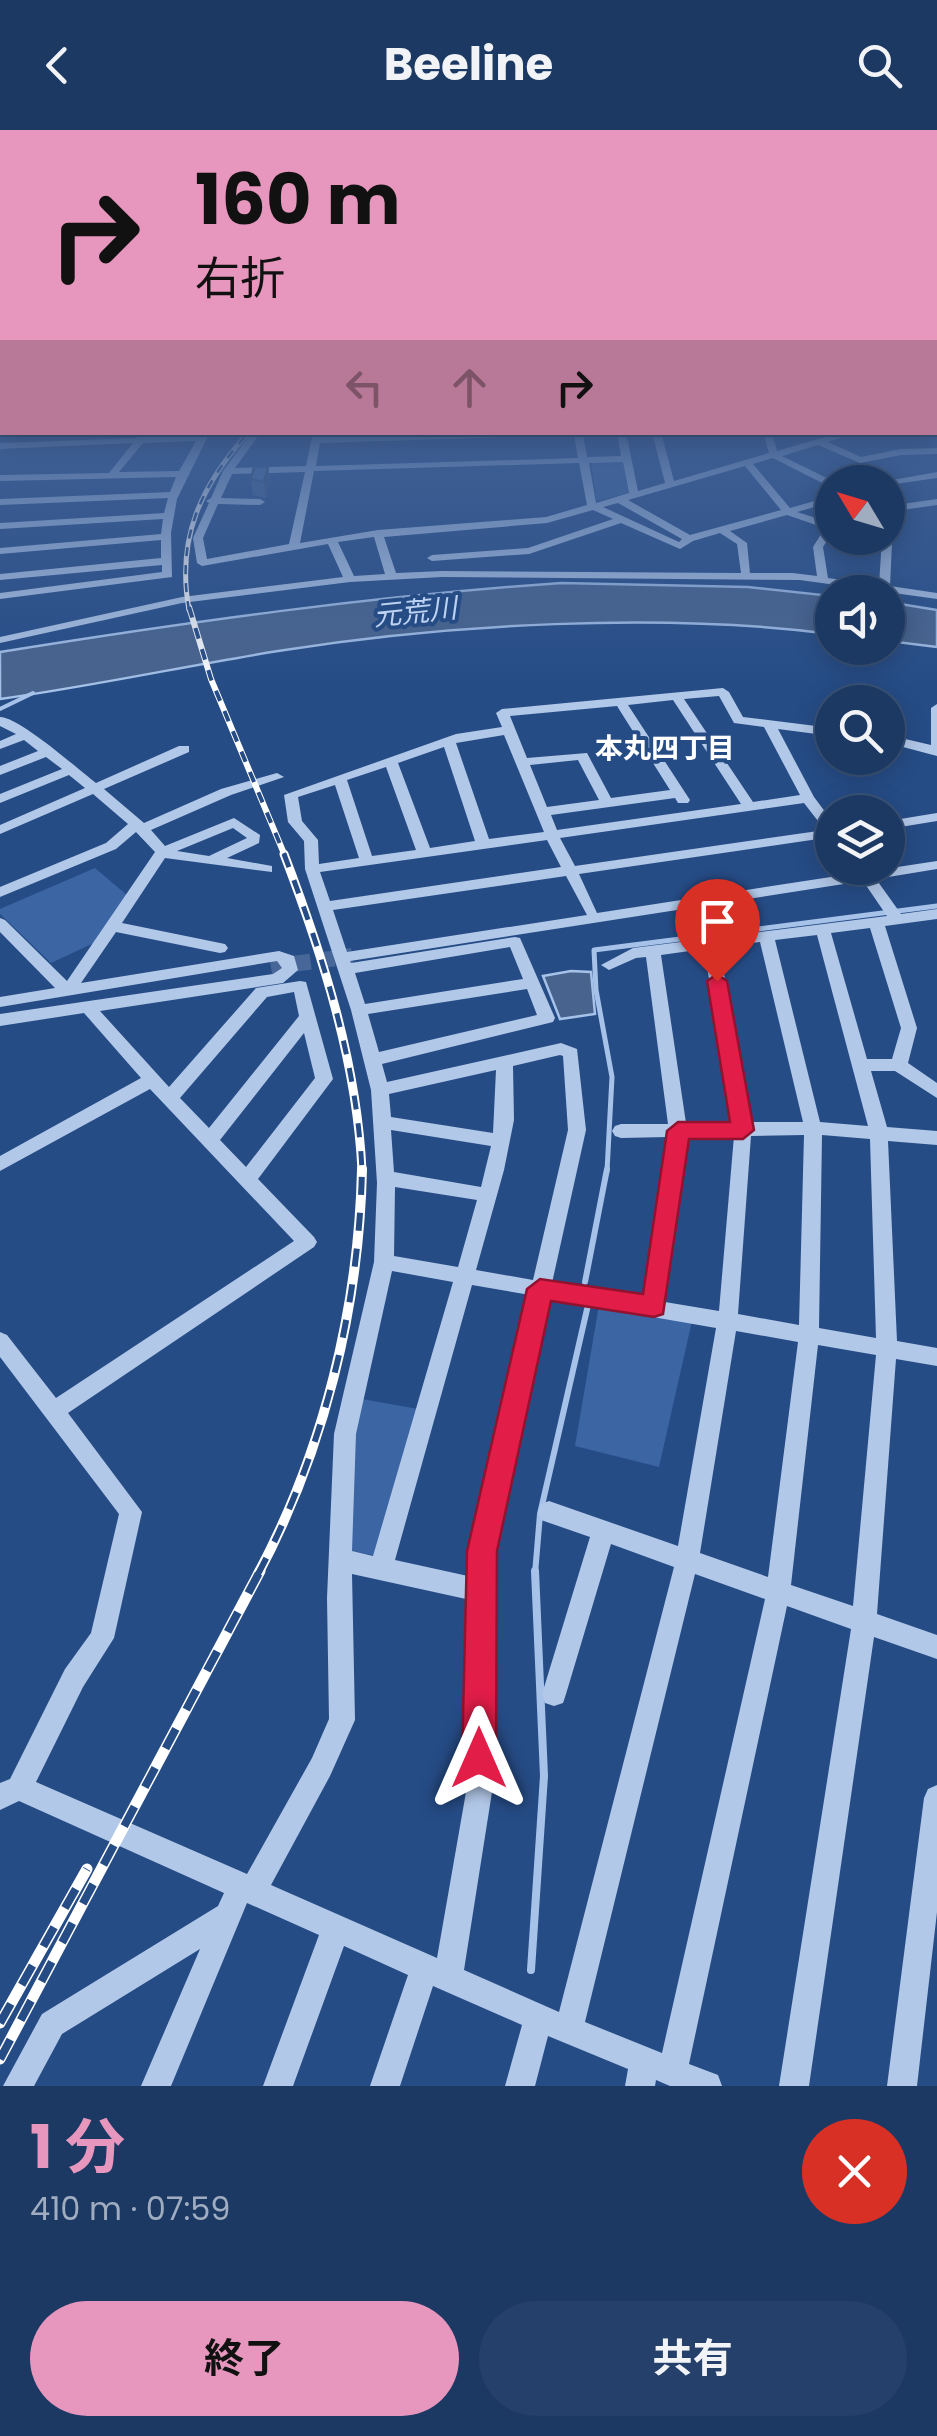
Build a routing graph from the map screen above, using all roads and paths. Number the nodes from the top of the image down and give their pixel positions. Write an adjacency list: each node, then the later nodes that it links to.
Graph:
1 (7, 507): 14 (street)
2 (168, 507): 11 (street)
3 (210, 507): 25 (street)
4 (302, 507): 23 (street)
5 (588, 507): 16 (street)
6 (594, 507): 12 (street)
7 (632, 507): 22 (street)
8 (784, 507): 10 (street)
9 (804, 507): 10 (street)
10 (788, 512): 13 (street); 17 (street)
11 (166, 516): 14 (street); 20 (street)
12 (617, 520): 22 (street); 26 (street)
13 (815, 521)
14 (14, 524): 15 (street); 24 (street)
15 (0, 526)
16 (519, 530): 19 (street); 26 (street)
17 (722, 530): 22 (street); 33 (street)
18 (378, 534): 19 (street); 21 (street); 35 (street)
19 (423, 536): 28 (street)
20 (164, 537): 24 (street); 29 (street)
21 (331, 539): 23 (street); 38 (street)
22 (684, 542): 31 (street)
23 (294, 546): 25 (street)
24 (23, 548): 27 (street)
25 (274, 550): 40 (street)
26 (529, 551): 28 (street); 30 (street)
27 (0, 552)
28 (432, 558): 32 (street)
29 (167, 561): 36 (street); 43 (street)
30 (536, 568): 31 (street); 32 (street)
31 (680, 568): 33 (street)
32 (436, 571): 34 (street)
33 (746, 572): 37 (street)
34 (418, 575): 35 (street); 37 (street)
35 (391, 576): 38 (street)
36 (0, 577)
37 (802, 577): 39 (street)
38 (350, 578): 40 (street)
39 (815, 578)
40 (286, 585): 44 (street)
41 (905, 588): 42 (street)
42 (937, 592)
43 (0, 596)
44 (0, 640)
45 (676, 696): 46 (street); 49 (street); 70 (street)
46 (618, 700): 50 (street); 66 (street)
47 (937, 708): 57 (street)
48 (0, 722): 52 (street)
49 (769, 724): 51 (street); 67 (street)
50 (510, 730): 53 (street); 60 (street)
51 (815, 730)
52 (26, 735): 55 (street); 58 (street)
53 (449, 741): 59 (street); 80 (street)
54 (905, 743): 57 (street)
55 (0, 746)
56 (184, 749): 65 (street)
57 (936, 751)
58 (47, 752): 61 (street); 62 (street)
59 (391, 762): 64 (street); 82 (street)
60 (523, 762): 69 (street); 72 (street)
61 (0, 771)
62 (68, 771): 65 (street); 68 (street)
63 (278, 777): 76 (street)
64 (340, 780): 84 (street); 88 (street)
65 (94, 791): 76 (street); 77 (street)
66 (678, 793): 69 (street); 73 (street)
67 (808, 798): 70 (street); 71 (street)
68 (0, 799)
69 (606, 803): 72 (street)
70 (749, 806): 73 (street)
71 (815, 808)
72 (543, 812): 79 (street)
73 (691, 813): 79 (street)
74 (937, 817): 75 (street)
75 (905, 822)
76 (140, 826): 81 (street); 92 (street)
77 (0, 830)
78 (815, 834): 89 (street)
79 (552, 835): 80 (street); 89 (street)
80 (482, 844): 82 (street)
81 (162, 852): 83 (street); 83 (street); 100 (street)
82 (424, 852): 84 (street)
83 (212, 860): 87 (street)
84 (367, 861): 88 (street)
85 (937, 865): 86 (street)
86 (905, 868)
87 (267, 869)
88 (312, 869): 94 (street)
89 (569, 869): 94 (street); 95 (street)
90 (815, 882): 93 (street)
91 (873, 885): 96 (street)
92 (0, 892)
93 (757, 894): 95 (street); 103 (street); 107 (street)
94 (325, 906): 107 (street)
95 (592, 911): 107 (street)
96 (892, 914)
97 (937, 914): 98 (street)
98 (876, 922): 101 (street); 121 (street)
99 (0, 923): 111 (street)
100 (112, 926): 105 (street); 111 (street)
101 (823, 930): 102 (street); 120 (street)
102 (766, 936): 104 (street); 127 (street)
103 (515, 942): 107 (street); 110 (street)
104 (710, 943): 106 (street); 129 (street)
105 (220, 948)
106 (652, 952): 108 (street); 130 (street)
107 (345, 957): 115 (street)
108 (609, 964)
109 (271, 967): 114 (street)
110 (534, 984): 115 (street); 118 (street)
111 (68, 991): 112 (street); 113 (street)
112 (0, 1002)
113 (88, 1007): 117 (street); 122 (street)
114 (0, 1010)
115 (359, 1010): 118 (street)
116 (308, 1016): 125 (street); 132 (street); 136 (street)
117 (0, 1020)
118 (372, 1060): 124 (street)
119 (505, 1060): 124 (street); 134 (street); 141 (street)
120 (860, 1065): 121 (street); 131 (street)
121 (899, 1065): 123 (street)
122 (152, 1080): 125 (street); 135 (street)
123 (934, 1087)
124 (380, 1090): 126 (street)
125 (170, 1098): 132 (street)
126 (384, 1122): 134 (street); 137 (street)
127 (813, 1128): 129 (street); 131 (street); 144 (street)
128 (621, 1130): 130 (street)
129 (743, 1130): 130 (street); 143 (street)
130 (678, 1131): 142 (street)
131 (880, 1132): 133 (street); 146 (street)
132 (211, 1138): 136 (street)
133 (937, 1138)
134 (501, 1141): 138 (street)
135 (0, 1164)
136 (248, 1178): 148 (street)
137 (386, 1178): 138 (street); 139 (street)
138 (488, 1195): 140 (street)
139 (384, 1262): 140 (street); 151 (street)
140 (464, 1274): 141 (street); 153 (street)
141 (540, 1289): 142 (street); 154 (street)
142 (654, 1306): 143 (street)
143 (728, 1319): 144 (street); 152 (street)
144 (809, 1333): 146 (street); 155 (street)
145 (0, 1341): 148 (street)
146 (887, 1348): 147 (street); 156 (street)
147 (937, 1357)
148 (54, 1411): 159 (street)
149 (549, 1512): 150 (street)
150 (602, 1531): 152 (street); 158 (street)
151 (341, 1560): 153 (street); 161 (street)
152 (687, 1561): 155 (street); 166 (street)
153 (381, 1569): 154 (street)
154 (478, 1590): 164 (street)
155 (778, 1594): 156 (street); 167 (street)
156 (864, 1620): 157 (street); 174 (street)
157 (937, 1647)
158 (554, 1694)
159 (9, 1792): 161 (street)
160 (937, 1798): 175 (street)
161 (247, 1888): 162 (street); 163 (street)
162 (229, 1915): 168 (street); 169 (street)
163 (336, 1928): 164 (street); 170 (street)
164 (436, 1973): 165 (street); 171 (street)
165 (539, 2018): 166 (street); 172 (street)
166 (569, 2029): 167 (street)
167 (653, 2072): 173 (street)
168 (18, 2086)
169 (156, 2086)
170 (278, 2086)
171 (385, 2086)
172 (520, 2086)
173 (707, 2086)
174 (794, 2086)
175 (902, 2086)

